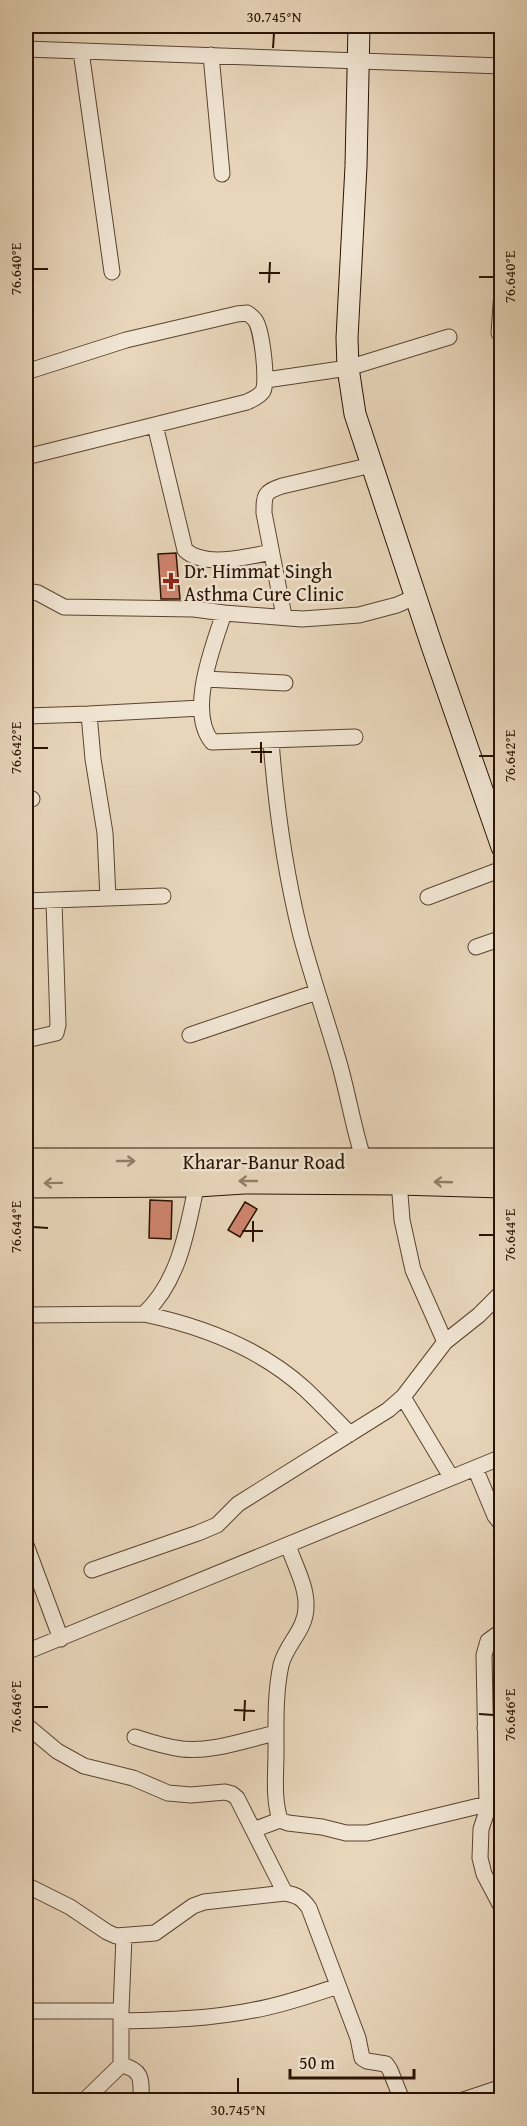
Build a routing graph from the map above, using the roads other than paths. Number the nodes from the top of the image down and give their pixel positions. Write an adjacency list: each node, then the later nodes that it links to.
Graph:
1 (359, 26): 5 (street)
2 (26, 49): 3 (street)
3 (81, 51): 4 (street); 8 (street)
4 (212, 55): 5 (street); 7 (street)
5 (358, 62): 6 (street); 12 (street)
6 (501, 66)
7 (222, 174)
8 (112, 272)
9 (501, 291): 10 (street)
10 (499, 333)
11 (449, 338): 12 (street)
12 (348, 368): 14 (street); 17 (street)
13 (26, 372): 14 (street)
14 (266, 380): 15 (street)
15 (155, 425): 16 (street); 18 (street)
16 (26, 457)
17 (372, 465): 18 (street); 20 (street)
18 (271, 552): 22 (street)
19 (26, 591): 21 (street)
20 (415, 597): 22 (street); 30 (street)
21 (224, 613): 22 (street); 23 (street)
22 (284, 616)
23 (205, 678): 24 (street); 25 (street)
24 (285, 683)
25 (201, 708): 26 (street); 29 (street)
26 (89, 714): 27 (street); 34 (street)
27 (26, 716)
28 (355, 737): 29 (street)
29 (271, 741): 39 (street)
30 (501, 846)
31 (501, 869): 33 (street)
32 (163, 896): 34 (street)
33 (428, 897)
34 (108, 898): 36 (street)
35 (26, 901): 36 (street)
36 (54, 901): 41 (street)
37 (501, 938): 38 (street)
38 (476, 947)
39 (317, 992): 40 (street); 42 (street)
40 (190, 1035)
41 (26, 1040)
42 (364, 1161): 43 (highway, Kharar-Banur Road, one-way to 42); 44 (highway, Kharar-Banur Road)
43 (26, 1162)
44 (501, 1162)
45 (399, 1181): 46 (highway, one-way to 46); 48 (highway, one-way to 45); 52 (street)
46 (196, 1183): 47 (highway, one-way to 47); 50 (street)
47 (26, 1184)
48 (501, 1184)
49 (501, 1292): 52 (street)
50 (144, 1314): 51 (street); 54 (street)
51 (26, 1315)
52 (445, 1342): 53 (street)
53 (403, 1397): 54 (street); 57 (street)
54 (350, 1434): 61 (street)
55 (501, 1456): 56 (street)
56 (475, 1468): 57 (street); 58 (street)
57 (451, 1477): 60 (street)
58 (501, 1525)
59 (26, 1545): 63 (street)
60 (288, 1545): 63 (street); 68 (street)
61 (92, 1570)
62 (501, 1631): 67 (street)
63 (61, 1639): 64 (street)
64 (26, 1652)
65 (501, 1722): 67 (street)
66 (26, 1725): 72 (street)
67 (485, 1728): 70 (street)
68 (276, 1733): 69 (street); 71 (street)
69 (135, 1737)
70 (487, 1804): 71 (street); 75 (street)
71 (280, 1820): 72 (street)
72 (253, 1830): 74 (street)
73 (26, 1885): 76 (street)
74 (285, 1893): 76 (street); 77 (street)
75 (501, 1908)
76 (124, 1936): 79 (street)
77 (338, 1986): 79 (street); 84 (street)
78 (26, 2012): 79 (street)
79 (121, 2016): 80 (street)
80 (122, 2065): 82 (street); 83 (street)
81 (501, 2087): 85 (street)
82 (85, 2100)
83 (141, 2100)
84 (402, 2100)
85 (464, 2100)

